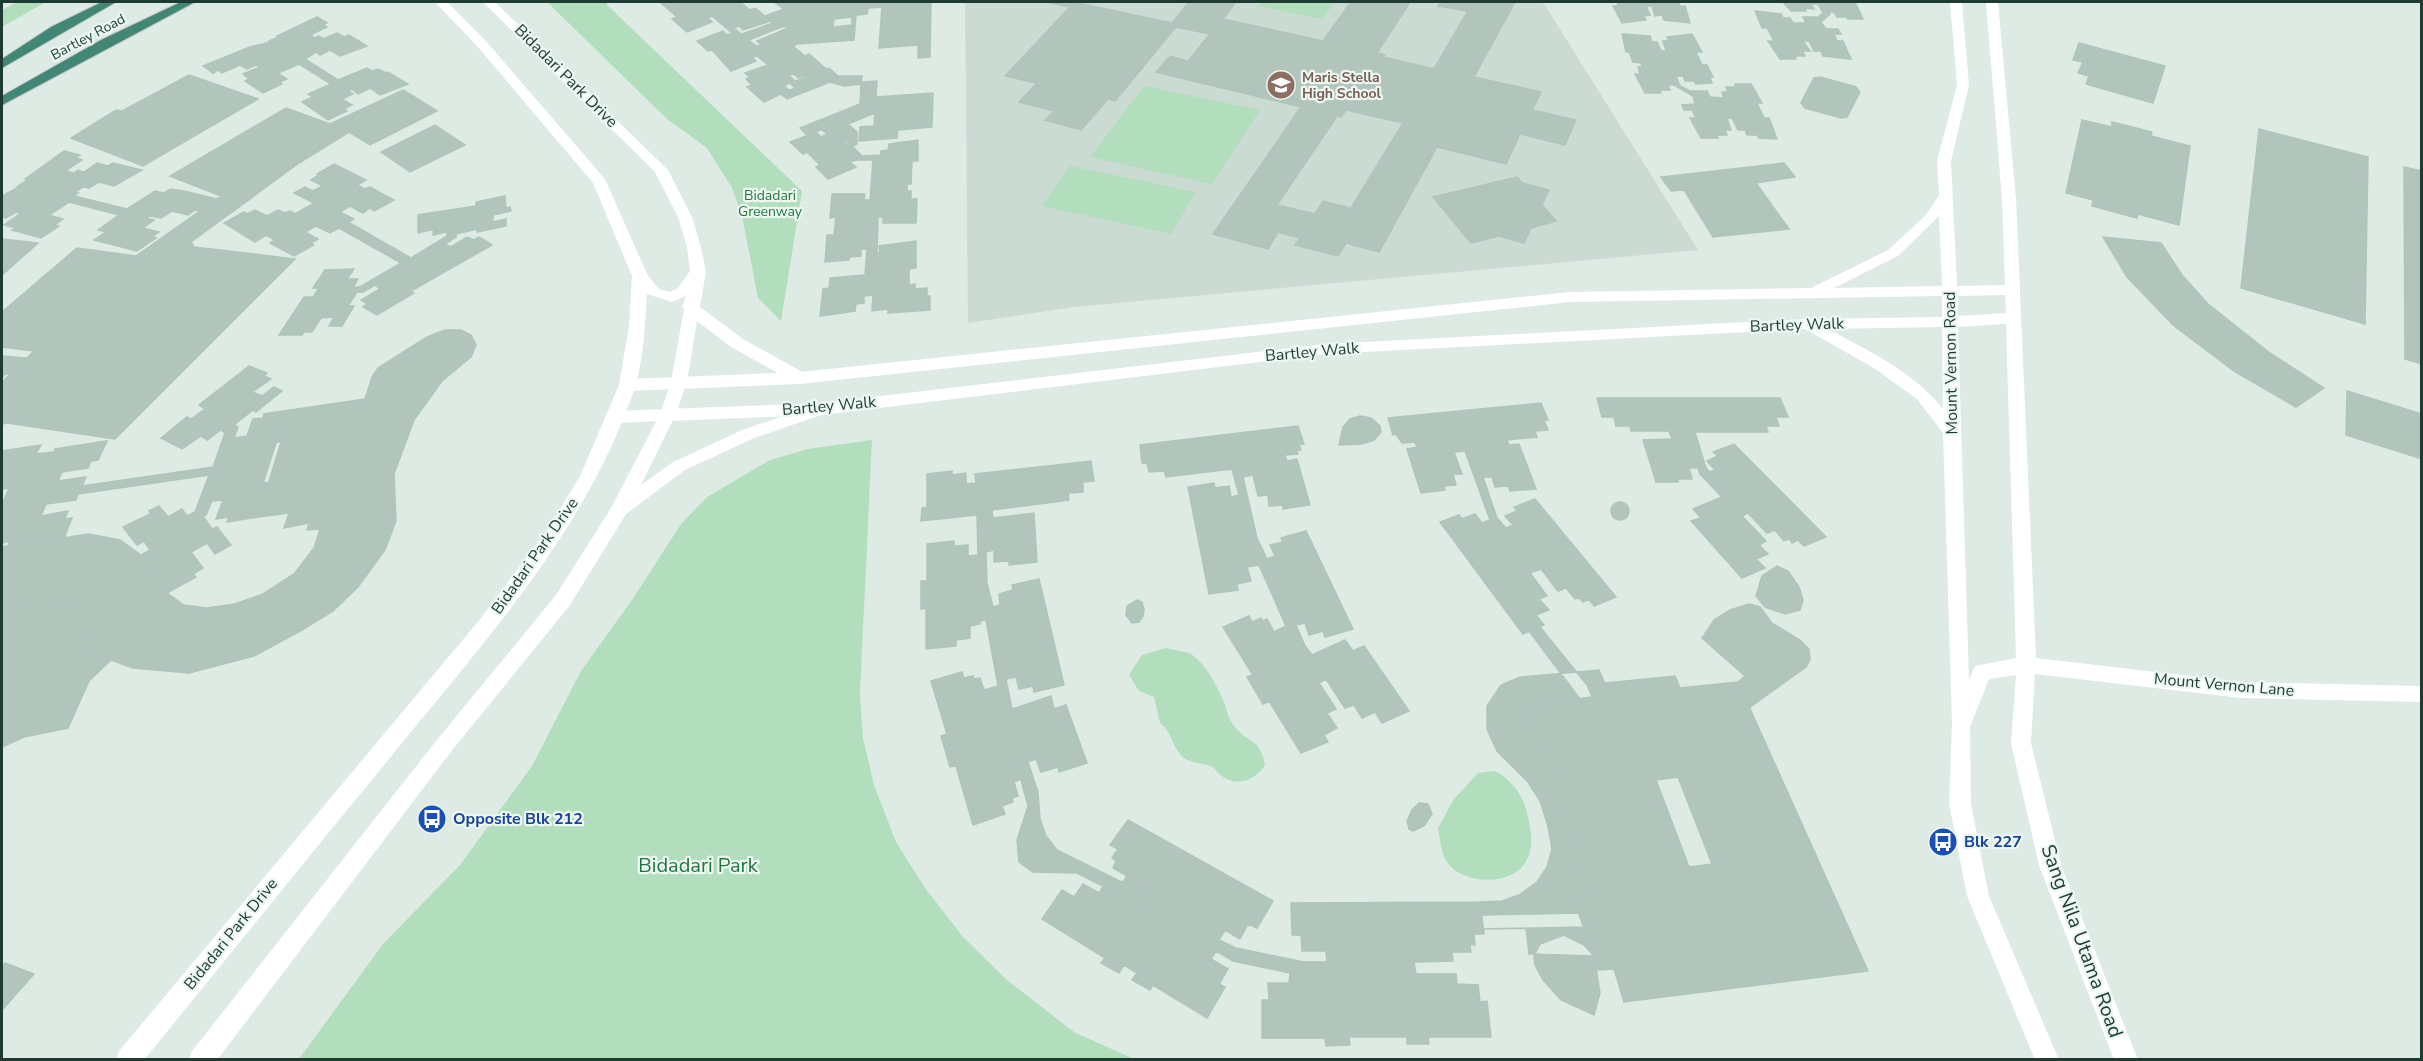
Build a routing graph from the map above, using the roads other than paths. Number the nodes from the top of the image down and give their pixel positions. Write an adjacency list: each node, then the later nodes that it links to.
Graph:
1 (110, 2): 7 (highway, Bartley Road)
2 (189, 2): 8 (highway, Bartley Road)
3 (441, 2): 11 (street, Bidadari Park Drive)
4 (489, 2): 10 (street, Bidadari Park Drive)
5 (1956, 2): 9 (street, Mount Vernon Road)
6 (1992, 2): 13 (street)
7 (2, 64)
8 (2, 101)
9 (1945, 196): 12 (street, Mount Vernon Road); 14 (street)
10 (698, 272): 11 (street); 15 (street, Bidadari Park Drive)
11 (640, 276): 21 (street, Bidadari Park Drive)
12 (1950, 290): 13 (street, Bartley Walk); 14 (street, Bartley Walk); 17 (street, Mount Vernon Road)
13 (2011, 290): 16 (street)
14 (1810, 293): 19 (street, Bartley Walk)
15 (690, 307): 19 (street); 20 (street, Bidadari Park Drive)
16 (2013, 318): 17 (street, Bartley Walk); 27 (street)
17 (1950, 322): 18 (street, Bartley Walk); 25 (street, Mount Vernon Road)
18 (1806, 324): 22 (street, Bartley Walk); 25 (street)
19 (800, 378): 20 (street, Bartley Walk)
20 (679, 382): 21 (street, Bartley Walk); 23 (street, Bidadari Park Drive)
21 (627, 385): 24 (street, Bidadari Park Drive)
22 (821, 409): 23 (street, Bartley Walk); 26 (street)
23 (668, 414): 24 (street, Bartley Walk); 26 (street, Bidadari Park Drive)
24 (614, 417): 30 (street, Bidadari Park Drive)
25 (1952, 432): 29 (street, Mount Vernon Road)
26 (618, 512): 31 (street, Bidadari Park Drive)
27 (2026, 665): 28 (street, Mount Vernon Lane); 29 (street); 33 (street, Sang Nila Utama Road)
28 (2421, 694)
29 (1960, 727): 32 (street)
30 (128, 1059)
31 (201, 1059)
32 (2047, 1059)
33 (2126, 1059)

